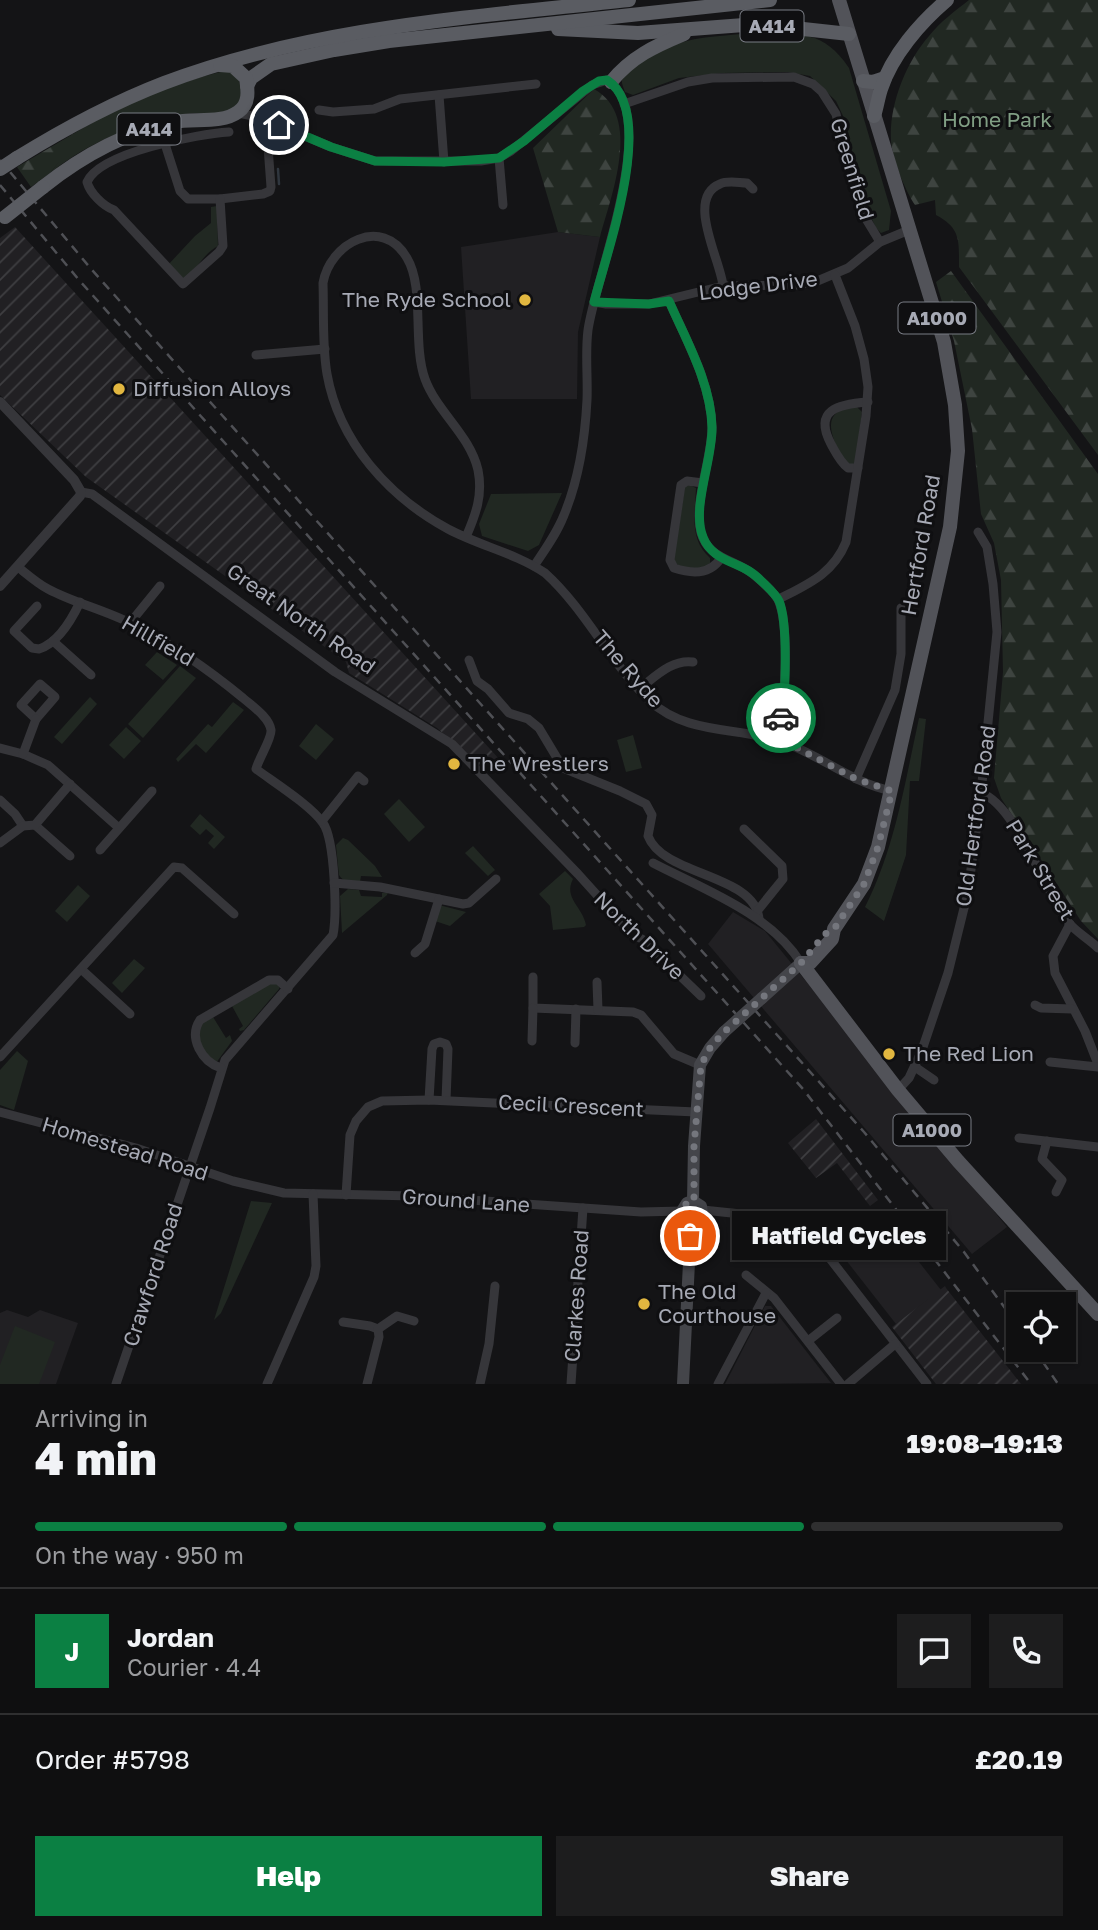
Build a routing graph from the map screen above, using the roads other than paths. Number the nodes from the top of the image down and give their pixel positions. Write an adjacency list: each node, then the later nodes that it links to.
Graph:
1 (629, 0): 8 (highway, A414)
2 (770, 0): 5 (highway, A414)
3 (839, 0): 7 (main road, Hertford Road / A1000)
4 (947, 0): 9 (highway)
5 (533, 26): 6 (highway, A414); 13 (highway, A414)
6 (695, 29): 7 (highway, A414); 11 (highway)
7 (849, 34): 10 (main road, Hertford Road / A1000)
8 (219, 65): 13 (highway); 24 (highway, A414, bridge)
9 (886, 78): 10 (highway); 18 (highway)
10 (863, 81): 18 (main road, Hertford Road / A1000)
11 (611, 82): 15 (street); 22 (street)
12 (536, 84): 14 (street)
13 (247, 91): 17 (highway, A414); 19 (street)
14 (439, 95): 16 (street); 23 (street)
15 (624, 104): 30 (street, Greenfield); 34 (street)
16 (319, 110)
17 (238, 113): 19 (street); 28 (highway, A414, bridge)
18 (874, 116): 29 (main road, Hertford Road / A1000)
19 (266, 120): 23 (street); 26 (street)
20 (229, 132): 21 (street)
21 (165, 144): 26 (street); 26 (street)
22 (499, 158): 23 (street); 27 (street)
23 (444, 162)
24 (0, 169)
25 (753, 189): 32 (street)
26 (220, 199)
27 (503, 205)
28 (2, 219)
29 (909, 230): 30 (street, Lodge Drive); 67 (main road, Hertford Road / A1000)
30 (880, 243): 31 (street, Lodge Drive)
31 (835, 275): 32 (street, Lodge Drive); 38 (street)
32 (723, 286): 33 (street, Lodge Drive)
33 (669, 301): 34 (street, Lodge Drive); 40 (street)
34 (594, 302): 45 (street)
35 (325, 349): 36 (street); 43 (street, The Ryde); 43 (street, The Ryde)
36 (256, 355)
37 (0, 402): 41 (street, Great North Road)
38 (868, 402): 39 (street); 39 (street)
39 (858, 468): 49 (street)
40 (703, 483): 44 (street); 44 (street)
41 (81, 492): 46 (street); 79 (street, Great North Road)
42 (978, 532): 68 (street, Old Hertford Road)
43 (466, 537): 45 (street, The Ryde)
44 (721, 558): 49 (street)
45 (534, 565): 58 (street, The Ryde)
46 (18, 567): 47 (street); 50 (street, Hillfield)
47 (0, 586)
48 (160, 586): 53 (street)
49 (779, 599): 60 (street)
50 (80, 601): 53 (street, Hillfield); 54 (street)
51 (37, 606): 54 (street)
52 (901, 608): 63 (street)
53 (130, 622): 70 (street, Hillfield)
54 (53, 641): 57 (street)
55 (469, 660): 84 (street)
56 (693, 662): 58 (street)
57 (91, 675)
58 (639, 690): 60 (street, The Ryde)
59 (36, 719): 62 (street)
60 (776, 740): 63 (street, The Ryde)
61 (0, 748): 62 (street)
62 (23, 754): 65 (street)
63 (856, 779): 67 (street, The Ryde)
64 (364, 781): 70 (street)
65 (70, 784): 71 (street); 73 (street)
66 (152, 791): 73 (street)
67 (892, 791): 88 (main road, Hertford Road / A1000)
68 (981, 793): 85 (street, Park Street); 106 (street, Old Hertford Road)
69 (0, 800): 72 (street)
70 (322, 821): 81 (street)
71 (35, 825): 72 (street); 77 (street)
72 (23, 826): 75 (street)
73 (119, 828): 76 (street)
74 (744, 829): 84 (street)
75 (0, 843)
76 (100, 850)
77 (70, 856)
78 (653, 863): 84 (street)
79 (578, 874): 93 (street, North Drive)
80 (496, 879): 82 (street)
81 (334, 883): 82 (street); 92 (street)
82 (439, 899): 87 (street)
83 (234, 914): 89 (street)
84 (759, 914): 88 (street)
85 (1070, 924): 86 (street, Park Street); 97 (street)
86 (1098, 948)
87 (415, 953)
88 (801, 963): 104 (main road, bridge); 109 (main road, A1000)
89 (81, 969): 99 (street); 102 (street)
90 (533, 977): 95 (street)
91 (597, 982): 98 (street)
92 (288, 989): 107 (street); 107 (street)
93 (701, 996)
94 (1035, 1005): 97 (street)
95 (533, 1007): 96 (street); 100 (street)
96 (576, 1009): 98 (street); 101 (street)
97 (1072, 1009): 105 (street)
98 (598, 1010): 104 (street)
99 (130, 1014)
100 (532, 1041)
101 (575, 1043)
102 (0, 1057)
103 (1049, 1062): 105 (street)
104 (701, 1065): 113 (main road)
105 (1098, 1066)
106 (915, 1067): 108 (street); 109 (street, Old Hertford Road)
107 (221, 1068): 117 (street, Crawford Road)
108 (934, 1080)
109 (898, 1090): 129 (main road, A1000)
110 (429, 1100): 111 (street, Cecil Crescent); 111 (street); 121 (street, Cecil Crescent)
111 (446, 1101): 113 (street, Cecil Crescent)
112 (0, 1112): 117 (street, Homestead Road)
113 (696, 1112): 122 (main road)
114 (1019, 1138): 115 (street)
115 (1047, 1141): 116 (street); 119 (street)
116 (1098, 1147)
117 (190, 1167): 118 (street, Homestead Road); 136 (street, Crawford Road)
118 (250, 1185): 120 (street, Ground Lane)
119 (1056, 1192)
120 (313, 1194): 121 (street, Ground Lane); 137 (street)
121 (346, 1195): 123 (street, Ground Lane)
122 (698, 1206): 124 (main road); 125 (main road); 135 (street)
123 (583, 1208): 124 (street, Ground Lane); 140 (street, Clarkes Road)
124 (682, 1211): 125 (main road)
125 (691, 1222): 141 (main road)
126 (746, 1275): 128 (street)
127 (495, 1286): 139 (street)
128 (766, 1293): 134 (street); 142 (street)
129 (1098, 1314)
130 (837, 1318): 134 (street)
131 (414, 1321): 133 (street)
132 (343, 1322): 133 (street)
133 (378, 1329): 138 (street)
134 (808, 1341): 143 (street)
135 (895, 1344): 144 (street); 145 (street)
136 (117, 1384)
137 (267, 1384)
138 (368, 1384)
139 (480, 1384)
140 (571, 1384)
141 (683, 1384)
142 (718, 1384)
143 (841, 1384)
144 (848, 1384)
145 (927, 1384)

